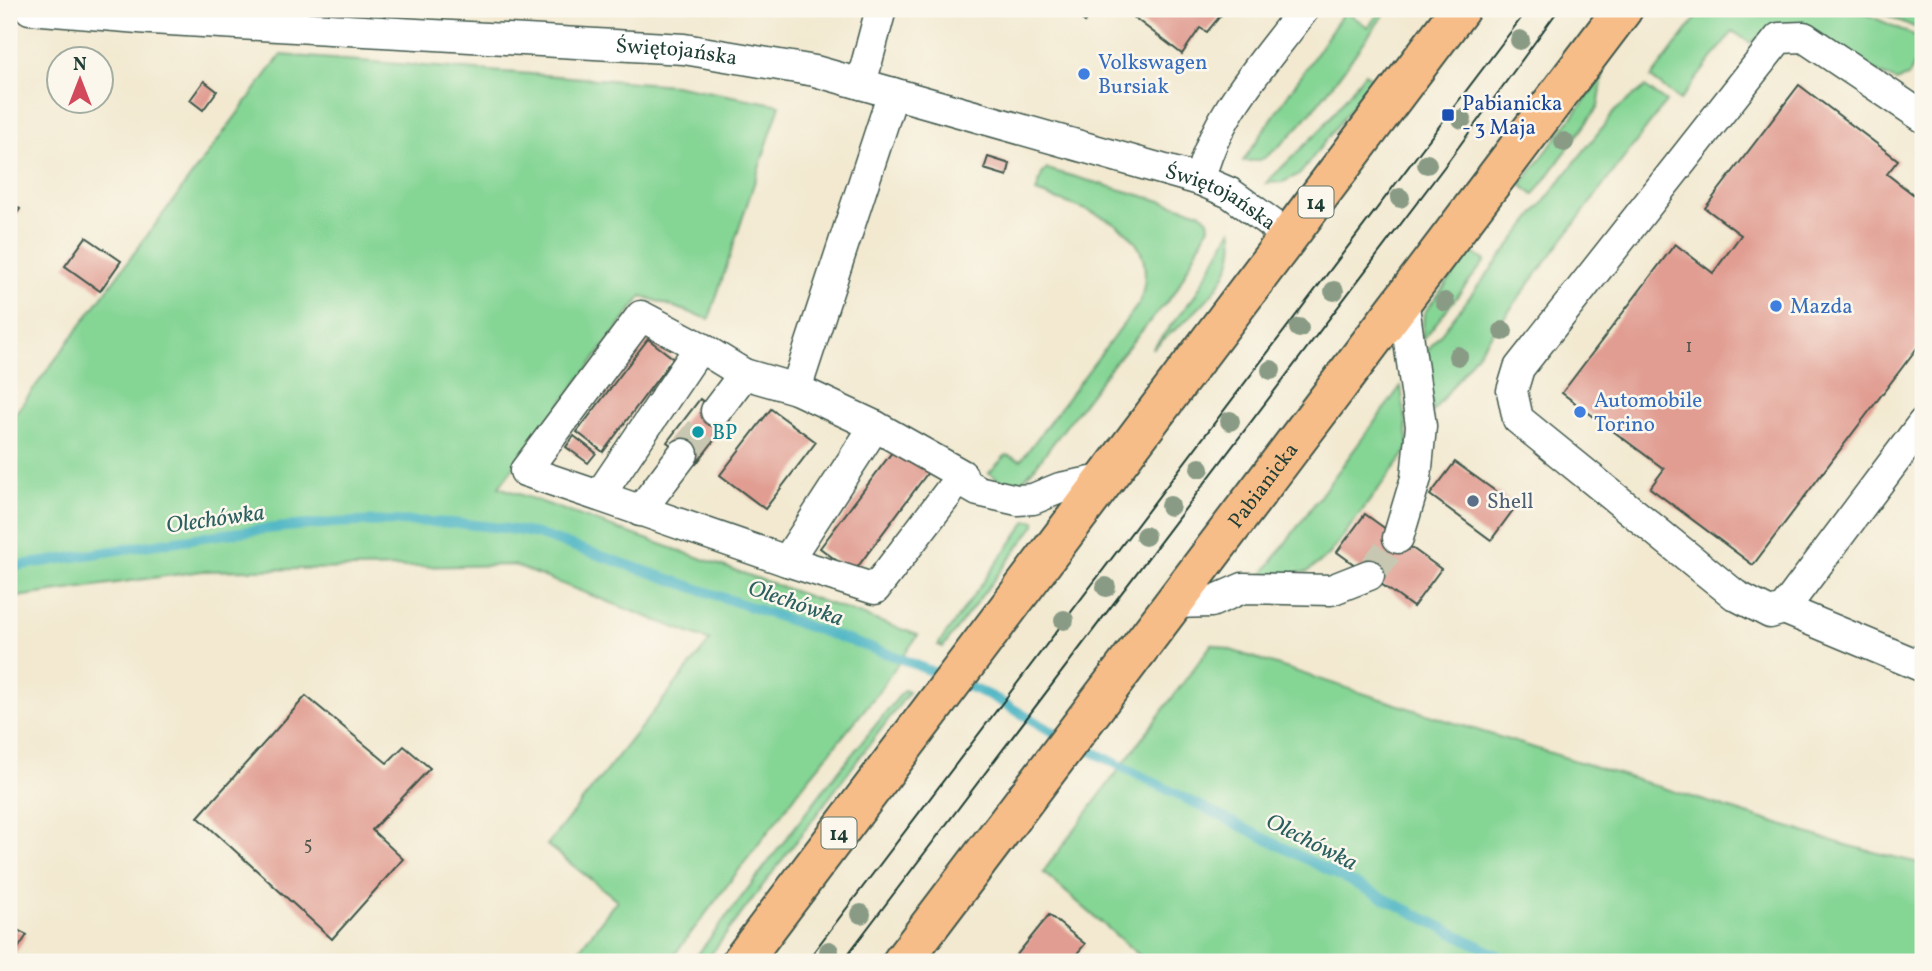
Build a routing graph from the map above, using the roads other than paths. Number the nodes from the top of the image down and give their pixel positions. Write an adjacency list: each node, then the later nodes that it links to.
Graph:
1 (30, 9): 6 (street, Świętojańska)
2 (881, 9): 6 (street)
3 (1304, 9): 9 (street)
4 (1460, 9): 10 (main road, 14)
5 (1623, 9): 11 (main road, Pabianicka)
6 (861, 84): 7 (street, Świętojańska)
7 (893, 93): 9 (street, Świętojańska); 14 (street)
8 (1919, 103): 27 (street)
9 (1200, 180): 10 (street, Świętojańska)
10 (1290, 237): 19 (main road, 14)
11 (1403, 299): 23 (street); 26 (main road, Pabianicka)
12 (700, 347): 13 (street); 21 (street); 21 (street)
13 (744, 374): 14 (street); 15 (street)
14 (796, 389): 17 (street)
15 (716, 411)
16 (1923, 423): 27 (street)
17 (875, 426): 20 (street); 24 (street)
18 (683, 454): 22 (street)
19 (1107, 479): 20 (street); 29 (main road, 14)
20 (959, 480): 24 (street)
21 (599, 496): 22 (street)
22 (640, 511): 24 (street)
23 (1398, 538)
24 (787, 561)
25 (1369, 575): 26 (street)
26 (1174, 603): 30 (main road, Pabianicka)
27 (1784, 609): 28 (street)
28 (1923, 667)
29 (741, 962)
30 (902, 962)

